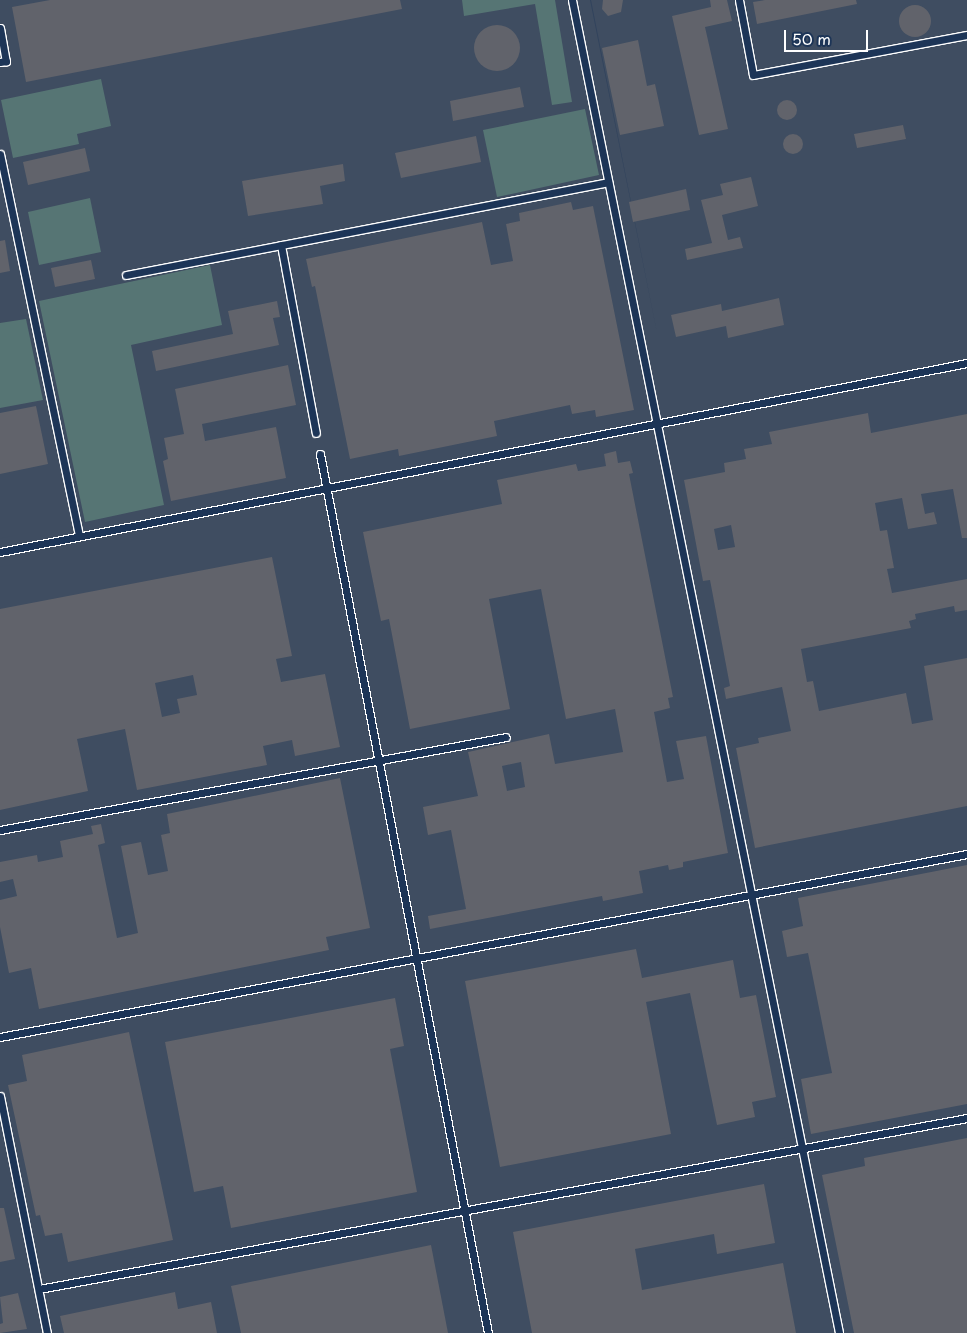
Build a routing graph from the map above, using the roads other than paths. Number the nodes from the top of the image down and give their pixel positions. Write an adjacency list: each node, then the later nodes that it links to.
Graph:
1 (572, 0): 7 (lane)
2 (739, 0): 4 (lane)
3 (0, 28): 5 (lane)
4 (967, 35)
5 (0, 62)
6 (0, 154): 15 (lane)
7 (608, 182): 8 (lane); 11 (lane)
8 (281, 245): 9 (lane); 12 (lane)
9 (126, 275)
10 (967, 363): 11 (lane)
11 (657, 424): 14 (lane); 21 (lane)
12 (316, 433)
13 (320, 454): 14 (lane)
14 (327, 488): 15 (lane); 18 (lane)
15 (79, 536): 16 (lane)
16 (0, 552)
17 (506, 737): 18 (lane)
18 (379, 760): 19 (lane); 22 (lane)
19 (0, 830)
20 (967, 854): 21 (lane)
21 (751, 894): 22 (lane); 26 (lane)
22 (416, 958): 23 (lane); 27 (lane)
23 (0, 1037)
24 (0, 1096): 28 (lane)
25 (967, 1118): 26 (lane)
26 (802, 1148): 27 (lane); 31 (lane)
27 (464, 1211): 28 (lane); 30 (lane)
28 (38, 1289): 29 (lane)
29 (47, 1333)
30 (488, 1333)
31 (839, 1333)

